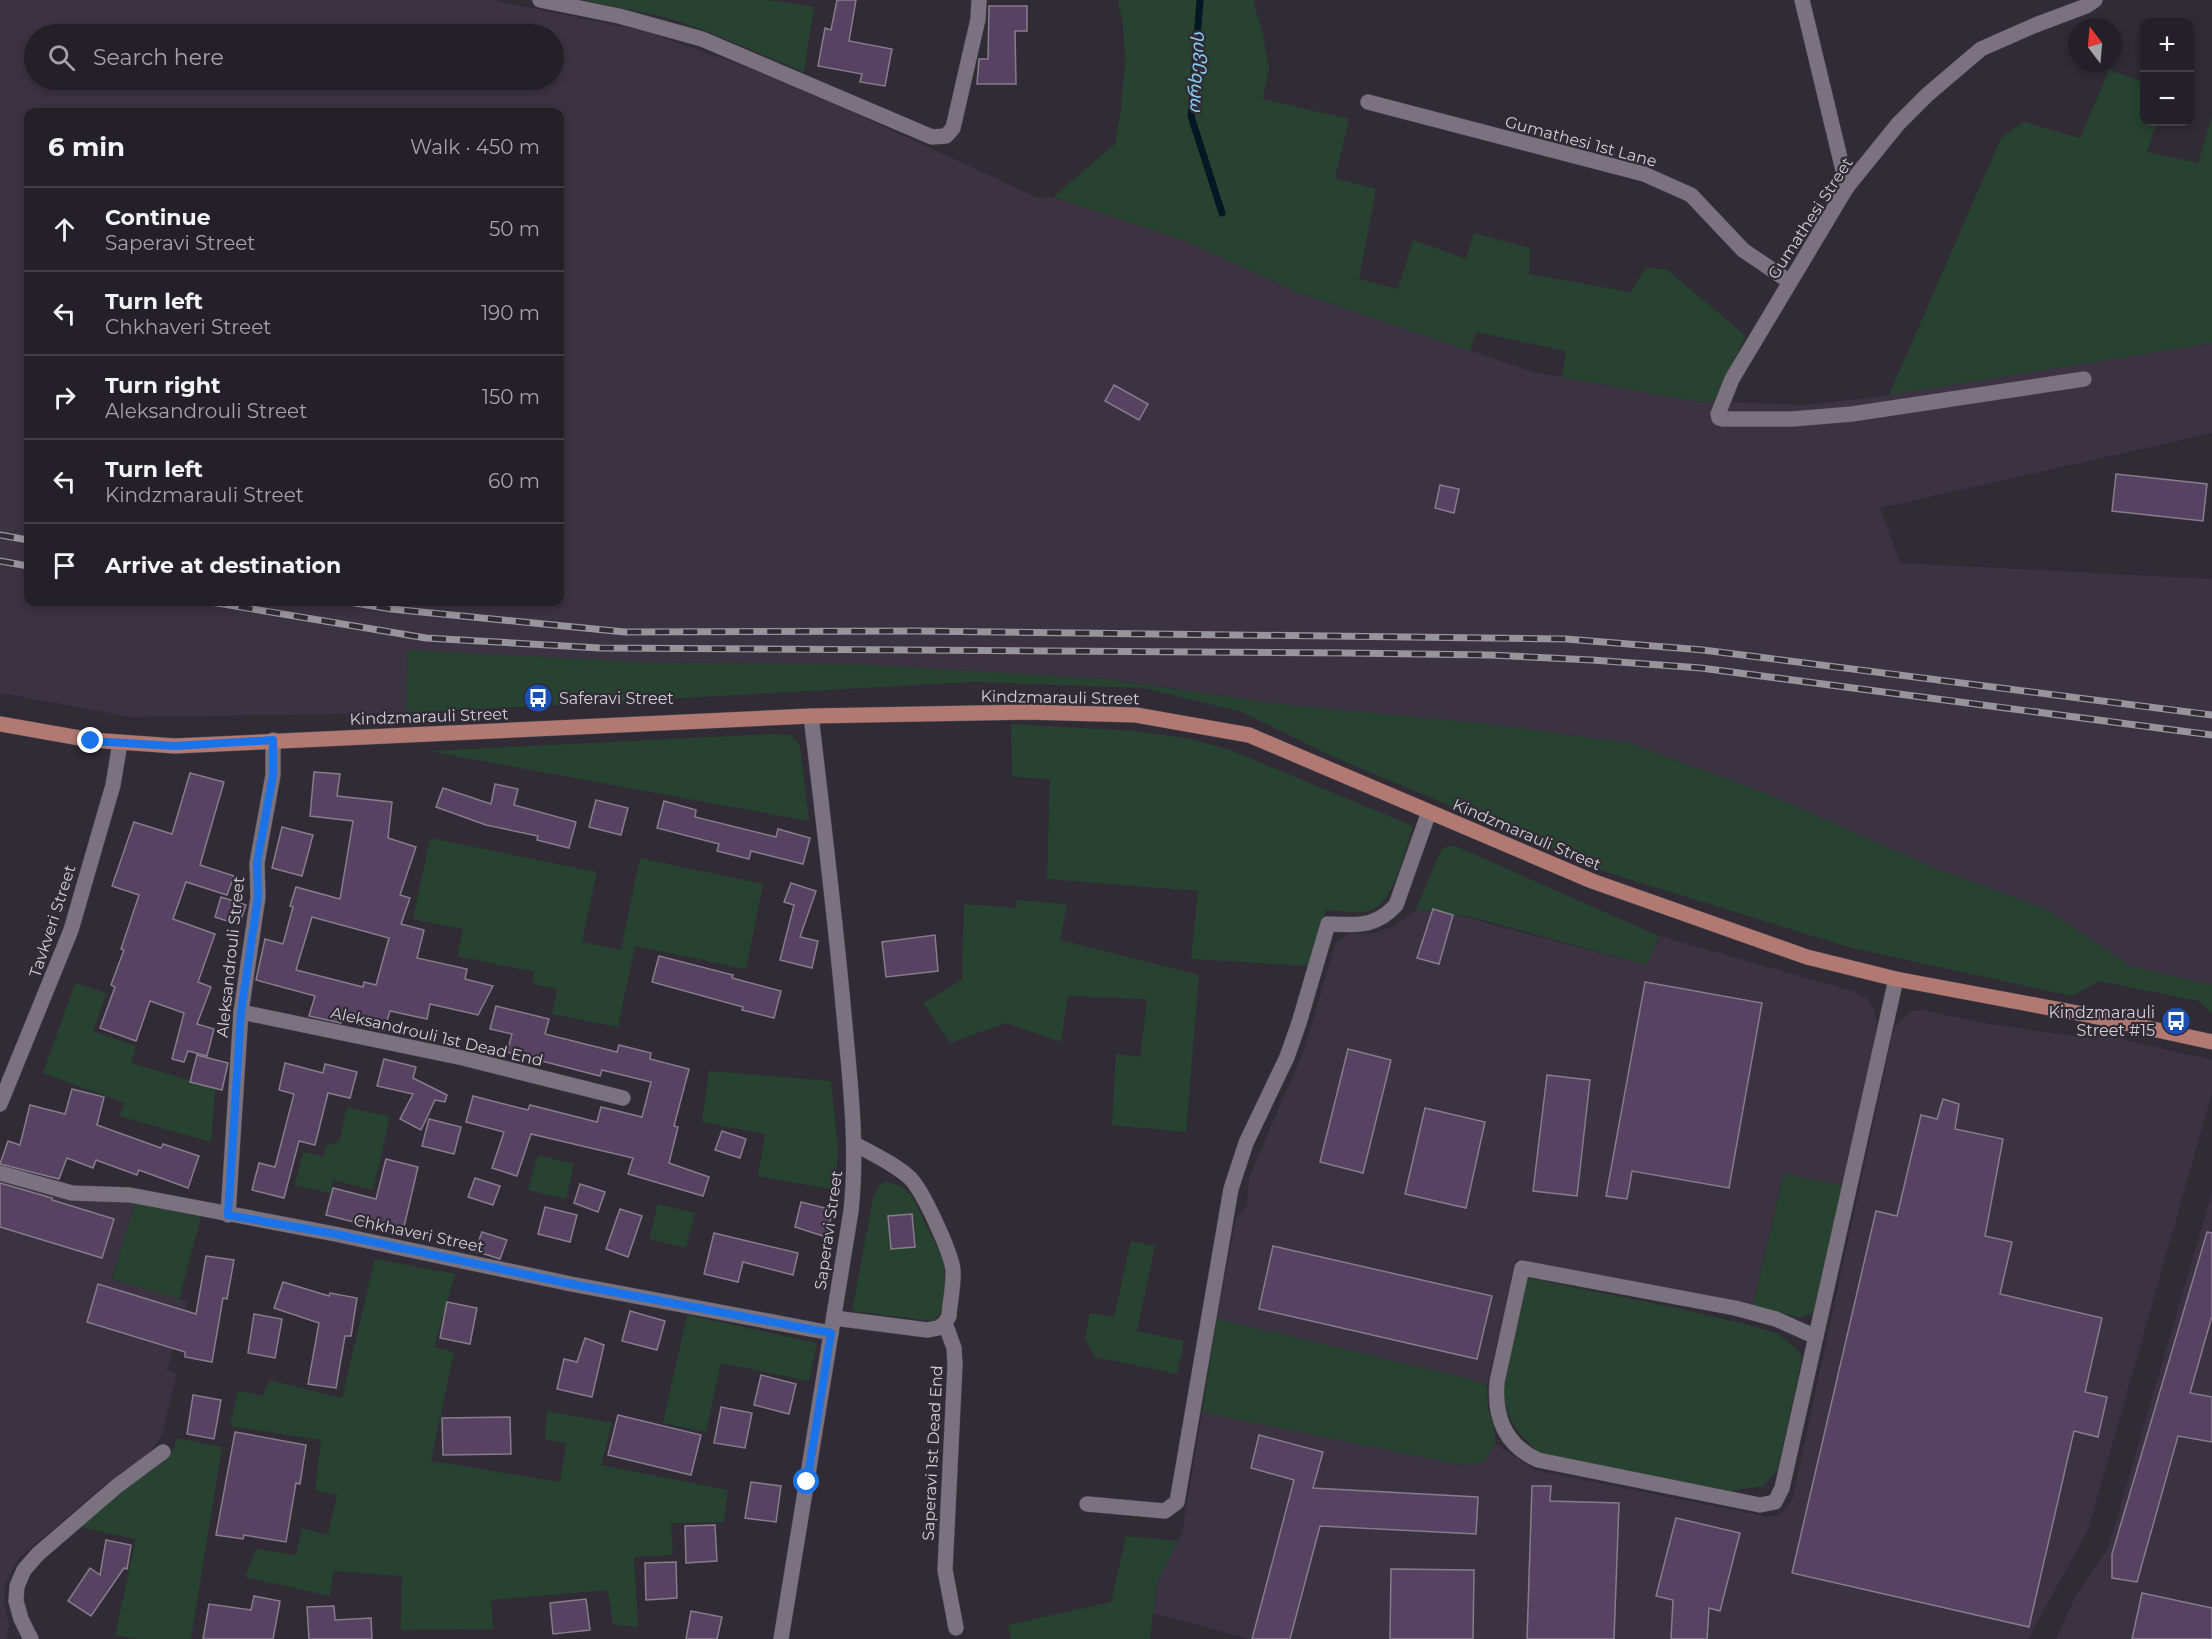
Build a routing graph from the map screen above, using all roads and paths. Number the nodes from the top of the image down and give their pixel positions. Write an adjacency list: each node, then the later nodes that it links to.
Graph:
1 (540, 0): 2 (street)
2 (979, 0)
3 (1802, 0): 6 (street)
4 (2095, 0): 6 (street, Gumathesi Street)
5 (1368, 102): 7 (street, Gumathesi 1st Lane)
6 (1847, 187): 7 (street, Gumathesi Street)
7 (1790, 282): 8 (street, Gumathesi Street)
8 (2084, 379)
9 (811, 716): 11 (main road, Kindzmarauli Street); 13 (main road, Kindzmarauli Street); 19 (street, Saperavi Street)
10 (0, 724): 12 (main road, Kindzmarauli Street)
11 (273, 740): 12 (main road, Kindzmarauli Street); 15 (street, Aleksandrouli Street)
12 (120, 743): 18 (street, Tavkveri Street)
13 (1430, 812): 14 (main road, Kindzmarauli Street); 26 (street)
14 (1896, 979): 16 (main road, Kindzmarauli Street); 24 (street)
15 (241, 1012): 17 (street, Aleksandrouli 1st Dead End); 21 (street, Aleksandrouli Street)
16 (2212, 1042)
17 (623, 1098)
18 (0, 1104)
19 (855, 1144): 22 (street); 23 (street, Saperavi Street)
20 (0, 1173): 21 (street, Chkhaveri Street)
21 (228, 1215): 23 (street, Chkhaveri Street)
22 (945, 1323): 23 (street); 27 (street, Saperavi 1st Dead End)
23 (833, 1326): 29 (street, Saperavi Street)
24 (1816, 1337): 24 (street)
25 (163, 1452): 28 (street)
26 (1087, 1504)
27 (956, 1628)
28 (31, 1639)
29 (781, 1639)

